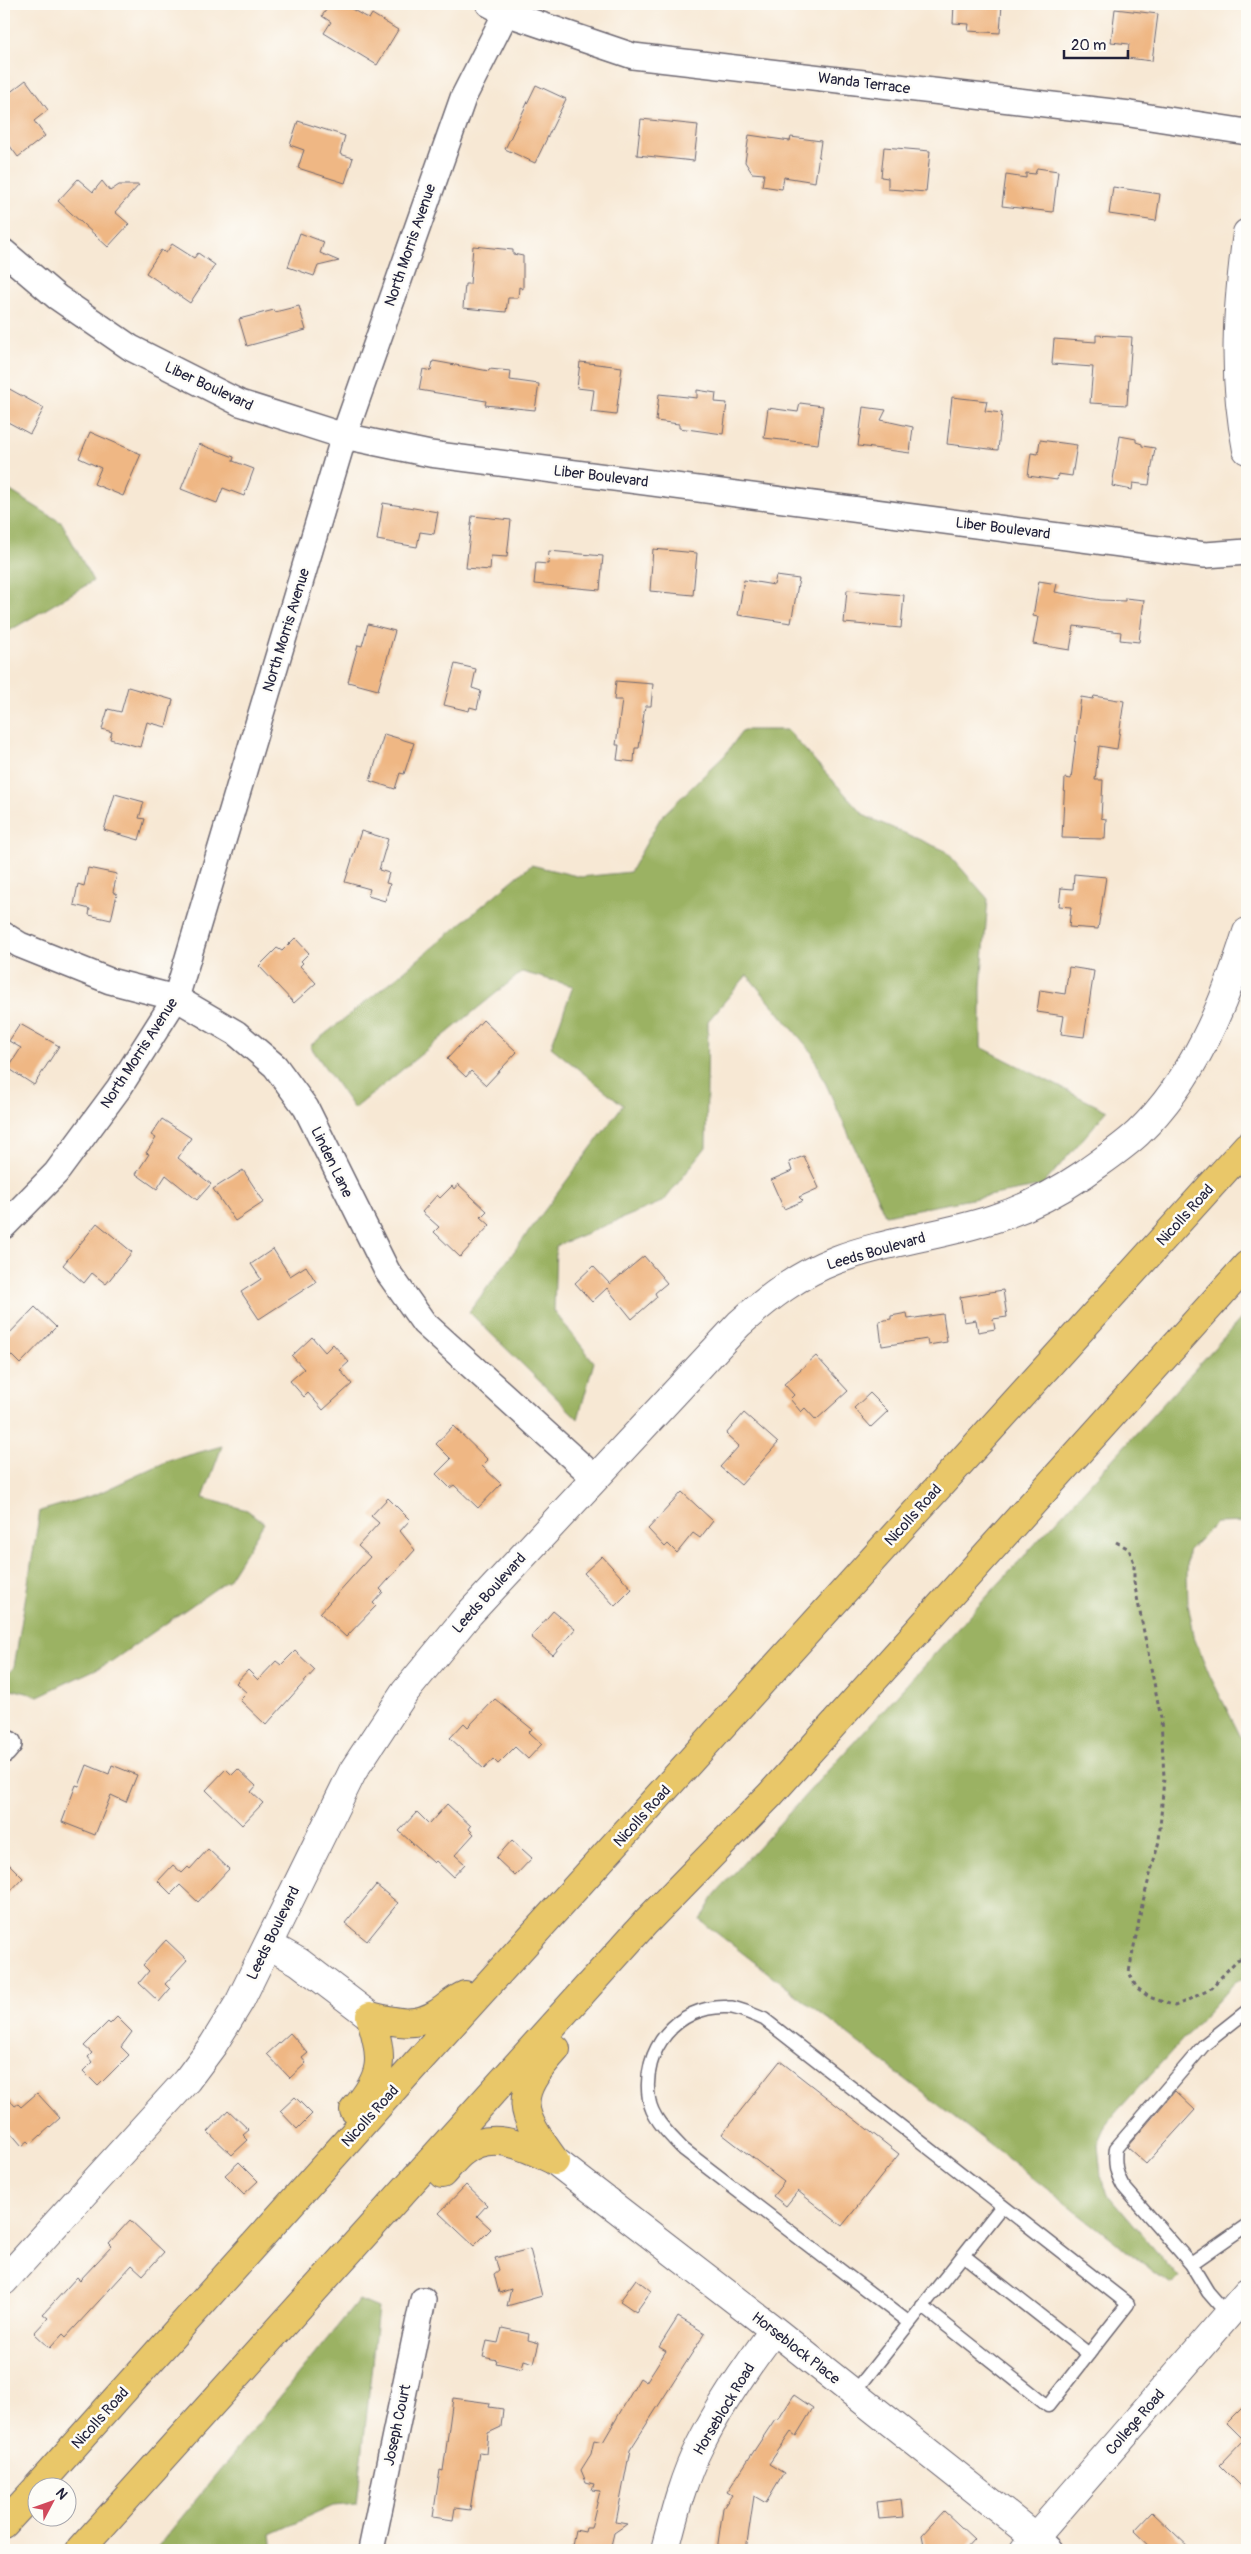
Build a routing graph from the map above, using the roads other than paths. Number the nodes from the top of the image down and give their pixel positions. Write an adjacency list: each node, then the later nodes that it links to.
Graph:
1 (504, 7): 2 (street, Wanda Terrace); 5 (street, North Morris Avenue)
2 (1247, 132)
3 (1247, 233): 6 (street)
4 (4, 252): 5 (street, Liber Boulevard)
5 (344, 436): 7 (street, Liber Boulevard); 10 (street, North Morris Avenue)
6 (1247, 450)
7 (1247, 552)
8 (1247, 932): 14 (street, Leeds Boulevard)
9 (4, 935): 10 (street, Linden Lane)
10 (176, 998): 12 (street, North Morris Avenue); 14 (street, Linden Lane)
11 (1247, 1146): 17 (highway, Nicolls Road)
12 (4, 1226)
13 (1247, 1265): 15 (highway)
14 (594, 1478): 16 (street, Leeds Boulevard)
15 (770, 1794): 20 (highway); 26 (highway)
16 (268, 1945): 19 (street); 25 (street, Leeds Boulevard)
17 (488, 1986): 19 (highway); 31 (highway, Nicolls Road)
18 (1247, 2011): 24 (lane)
19 (370, 2016): 31 (highway)
20 (555, 2162): 26 (highway); 33 (street, Horseblock Place)
21 (1002, 2206): 23 (lane); 32 (lane); 34 (lane)
22 (1247, 2225): 24 (lane)
23 (963, 2254): 29 (lane); 34 (lane)
24 (1191, 2264): 30 (lane)
25 (4, 2281)
26 (322, 2282): 38 (highway)
27 (1247, 2293): 30 (street, College Road)
28 (423, 2300): 43 (street, Joseph Court)
29 (922, 2306): 32 (lane); 34 (lane)
30 (1228, 2315): 40 (street, College Road)
31 (191, 2317): 36 (highway, Nicolls Road)
32 (908, 2322): 35 (lane)
33 (774, 2330): 35 (street, Horseblock Place); 44 (street, Horseblock Road)
34 (1089, 2354)
35 (854, 2393): 40 (street, Horseblock Place)
36 (48, 2476)
37 (28, 2498): 39 (highway, Nicolls Road)
38 (116, 2512): 41 (highway); 42 (highway)
39 (6, 2521)
40 (1036, 2546)
41 (80, 2550)
42 (90, 2550)
43 (371, 2550)
44 (665, 2550)

